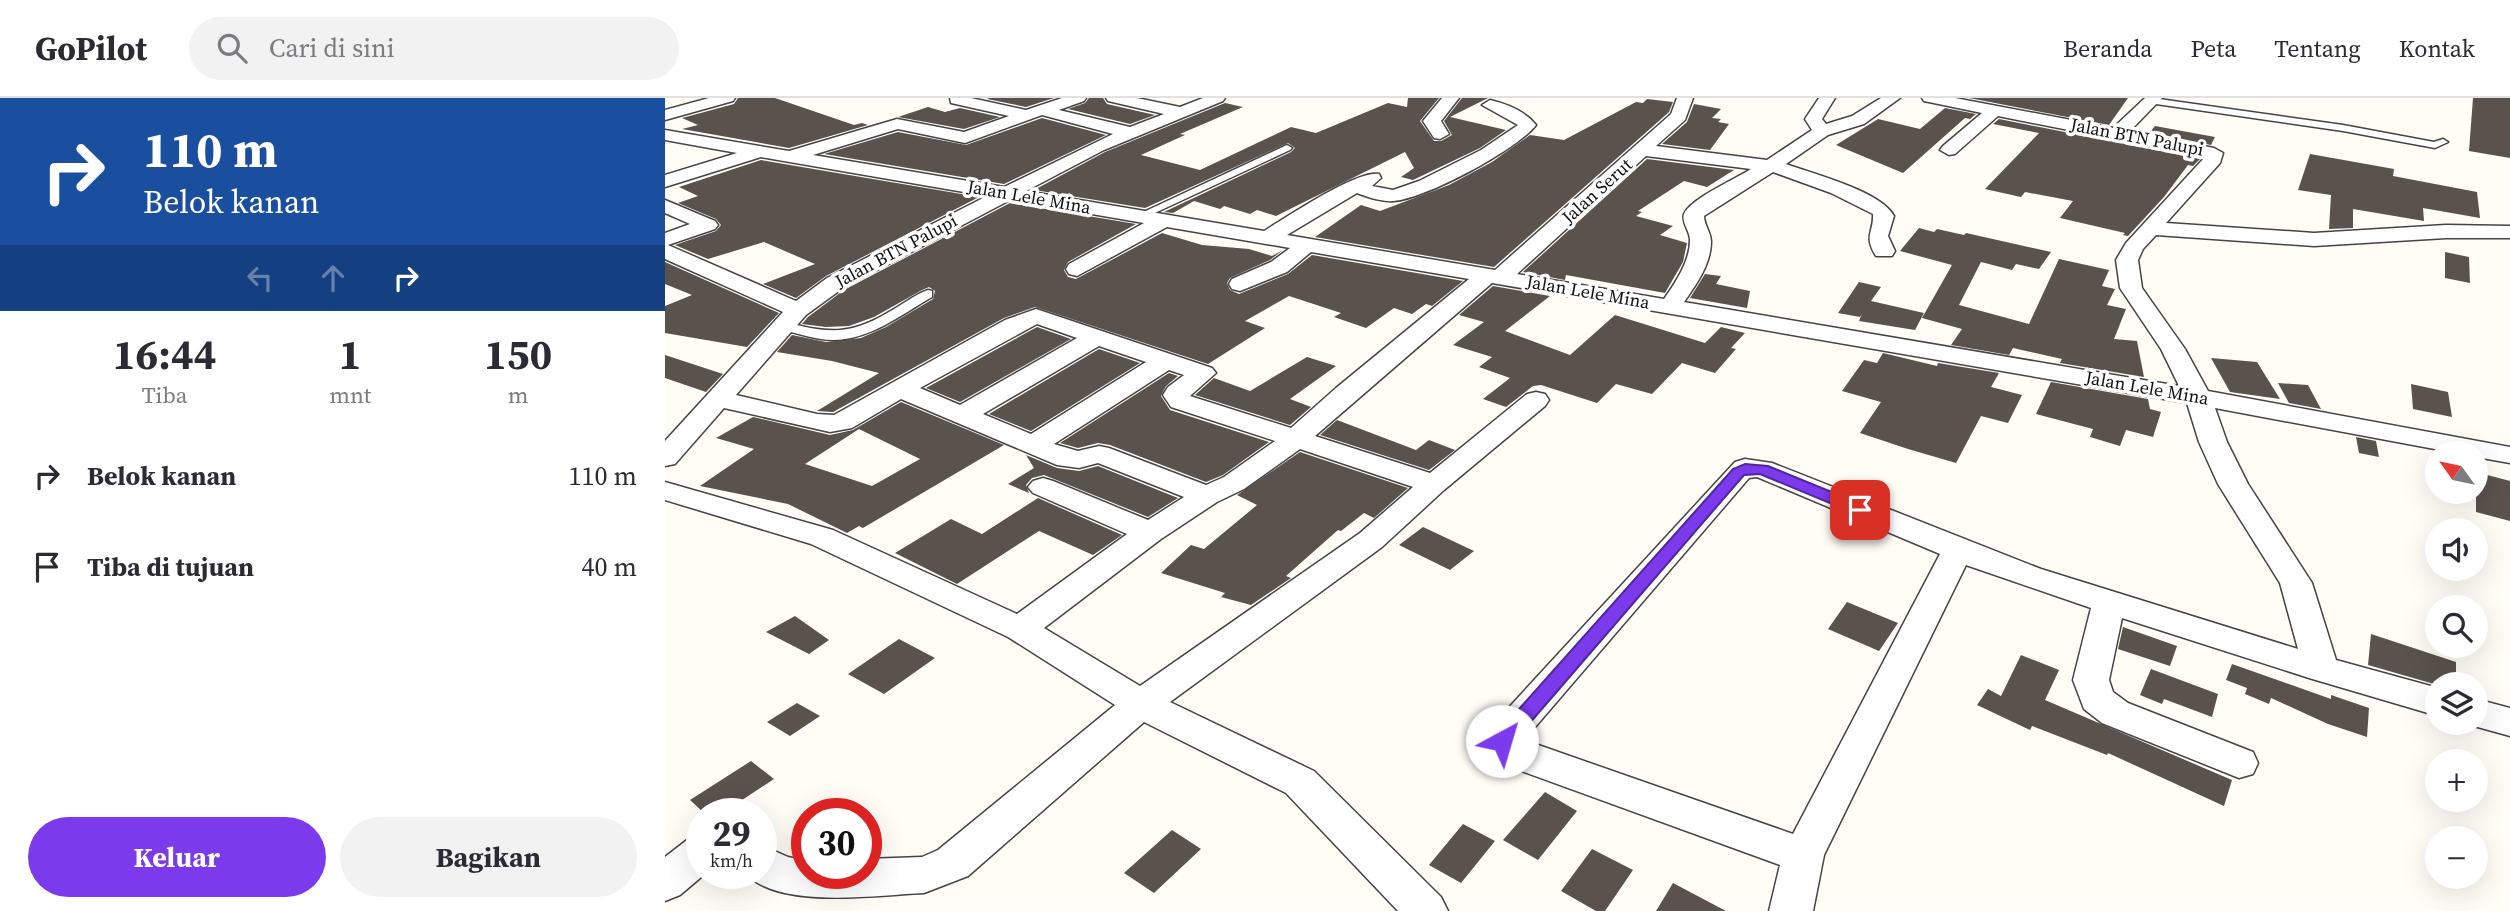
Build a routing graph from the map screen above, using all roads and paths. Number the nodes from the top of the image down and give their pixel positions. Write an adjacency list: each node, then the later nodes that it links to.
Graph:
1 (727, 98): 16 (street)
2 (1078, 98): 15 (street)
3 (1114, 98): 14 (street)
4 (1217, 98): 14 (street, Jalan BTN Palupi)
5 (1459, 98): 12 (street); 21 (street)
6 (1685, 98): 25 (street, Jalan Serut)
7 (1827, 98): 18 (street)
8 (1892, 98): 17 (street)
9 (2153, 99): 20 (street); 23 (lane)
10 (957, 100): 15 (street)
11 (1916, 101): 13 (street, Jalan BTN Palupi); 17 (street)
12 (1495, 102): 32 (street)
13 (1996, 110): 20 (street, Jalan BTN Palupi); 26 (street)
14 (1180, 112): 19 (street, Jalan BTN Palupi)
15 (1034, 113): 19 (street); 28 (street)
16 (665, 115)
17 (1858, 120): 18 (street)
18 (1822, 131): 29 (street)
19 (1132, 132): 33 (street, Jalan BTN Palupi)
20 (2118, 133): 37 (street, Jalan BTN Palupi)
21 (1440, 134)
22 (665, 135): 27 (street, Jalan Lele Mina)
23 (2443, 142)
24 (1287, 148): 35 (lane)
25 (1642, 150): 29 (street); 45 (street, Jalan Serut)
26 (1948, 150)
27 (761, 152): 28 (street, Jalan Lele Mina); 31 (street)
28 (790, 156): 33 (street, Jalan Lele Mina)
29 (1769, 166): 43 (street); 48 (street)
30 (1381, 174): 32 (street)
31 (665, 181)
32 (1355, 187): 39 (street)
33 (1006, 193): 35 (street, Jalan Lele Mina); 49 (street, Jalan BTN Palupi)
34 (665, 206): 40 (street)
35 (1140, 216): 36 (street, Jalan Lele Mina)
36 (1164, 220): 39 (street, Jalan Lele Mina); 44 (street)
37 (2149, 228): 38 (street); 53 (street, Jalan BTN Palupi)
38 (2510, 232)
39 (1266, 239): 41 (street, Jalan Lele Mina)
40 (665, 240)
41 (1308, 244): 45 (street, Jalan Lele Mina); 46 (street)
42 (665, 251): 49 (street)
43 (1884, 251)
44 (1077, 269)
45 (1495, 276): 48 (street, Jalan Lele Mina); 57 (street, Jalan Serut)
46 (1240, 284)
47 (928, 294): 49 (lane)
48 (1670, 306): 53 (street, Jalan Lele Mina)
49 (791, 318): 54 (street, Jalan BTN Palupi)
50 (1098, 336): 51 (street); 52 (street); 56 (street)
51 (1168, 359): 57 (street); 58 (street)
52 (900, 389): 54 (street); 56 (street)
53 (2198, 397): 59 (street, Jalan Lele Mina); 69 (street, Jalan BTN Palupi)
54 (718, 399): 60 (street, Jalan BTN Palupi)
55 (1536, 400): 61 (street)
56 (962, 415): 58 (street)
57 (1296, 439): 61 (street); 64 (street, Jalan Serut)
58 (1033, 445): 64 (street)
59 (2510, 455)
60 (665, 458)
61 (1434, 484): 71 (street)
62 (1043, 487): 65 (street)
63 (665, 491): 68 (street)
64 (1207, 496): 65 (street, Jalan Serut)
65 (1150, 533): 68 (street, Jalan Serut)
66 (1958, 550): 67 (street); 75 (street); 75 (street)
67 (2109, 601): 69 (street); 74 (street)
68 (1020, 629): 71 (street)
69 (2321, 668): 70 (street)
70 (2425, 698)
71 (1141, 705): 77 (street); 79 (street)
72 (2488, 716): 73 (street)
73 (2510, 722)
74 (2239, 763)
75 (1803, 855): 80 (street)
76 (686, 865): 78 (street)
77 (777, 873)
78 (665, 882)
79 (1422, 910)
80 (1791, 911)

